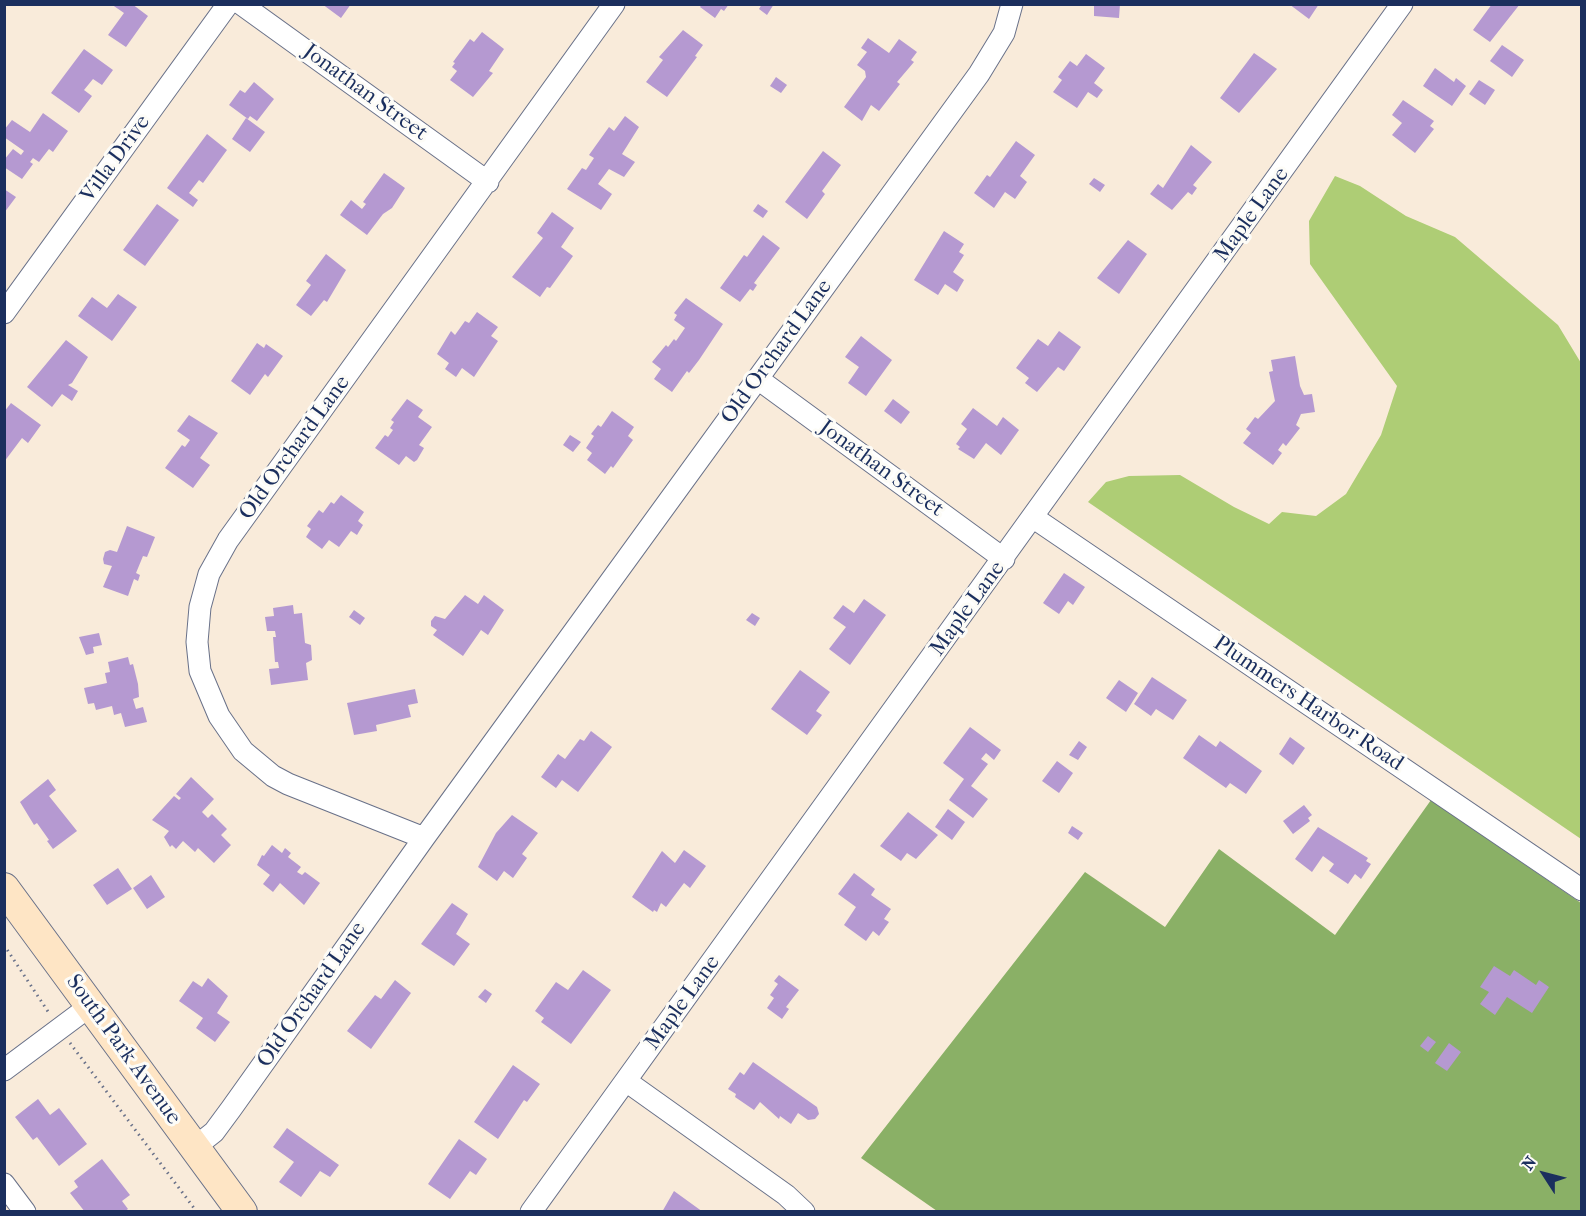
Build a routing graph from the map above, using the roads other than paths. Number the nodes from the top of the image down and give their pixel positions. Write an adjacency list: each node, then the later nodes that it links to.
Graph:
1 (228, 4): 7 (street, Villa Drive)
2 (242, 4): 6 (street, Jonathan Street)
3 (614, 4): 6 (street, Old Orchard Lane)
4 (1012, 4): 8 (street, Old Orchard Lane)
5 (1402, 4): 9 (street, Maple Lane)
6 (489, 182): 11 (street, Old Orchard Lane)
7 (4, 313)
8 (758, 379): 10 (street, Jonathan Street); 11 (street, Old Orchard Lane)
9 (1034, 518): 10 (street, Maple Lane); 13 (street, Plummers Harbor Road)
10 (1004, 559): 16 (street, Maple Lane)
11 (424, 838): 17 (street, Old Orchard Lane)
12 (4, 888): 14 (main road, South Park Avenue)
13 (1581, 890)
14 (90, 1006): 15 (street); 17 (main road, South Park Avenue)
15 (4, 1070)
16 (626, 1081): 21 (street, Maple Lane); 22 (street)
17 (195, 1147): 20 (main road, South Park Avenue)
18 (4, 1184): 19 (street)
19 (25, 1212)
20 (242, 1212)
21 (531, 1212)
22 (804, 1212)

